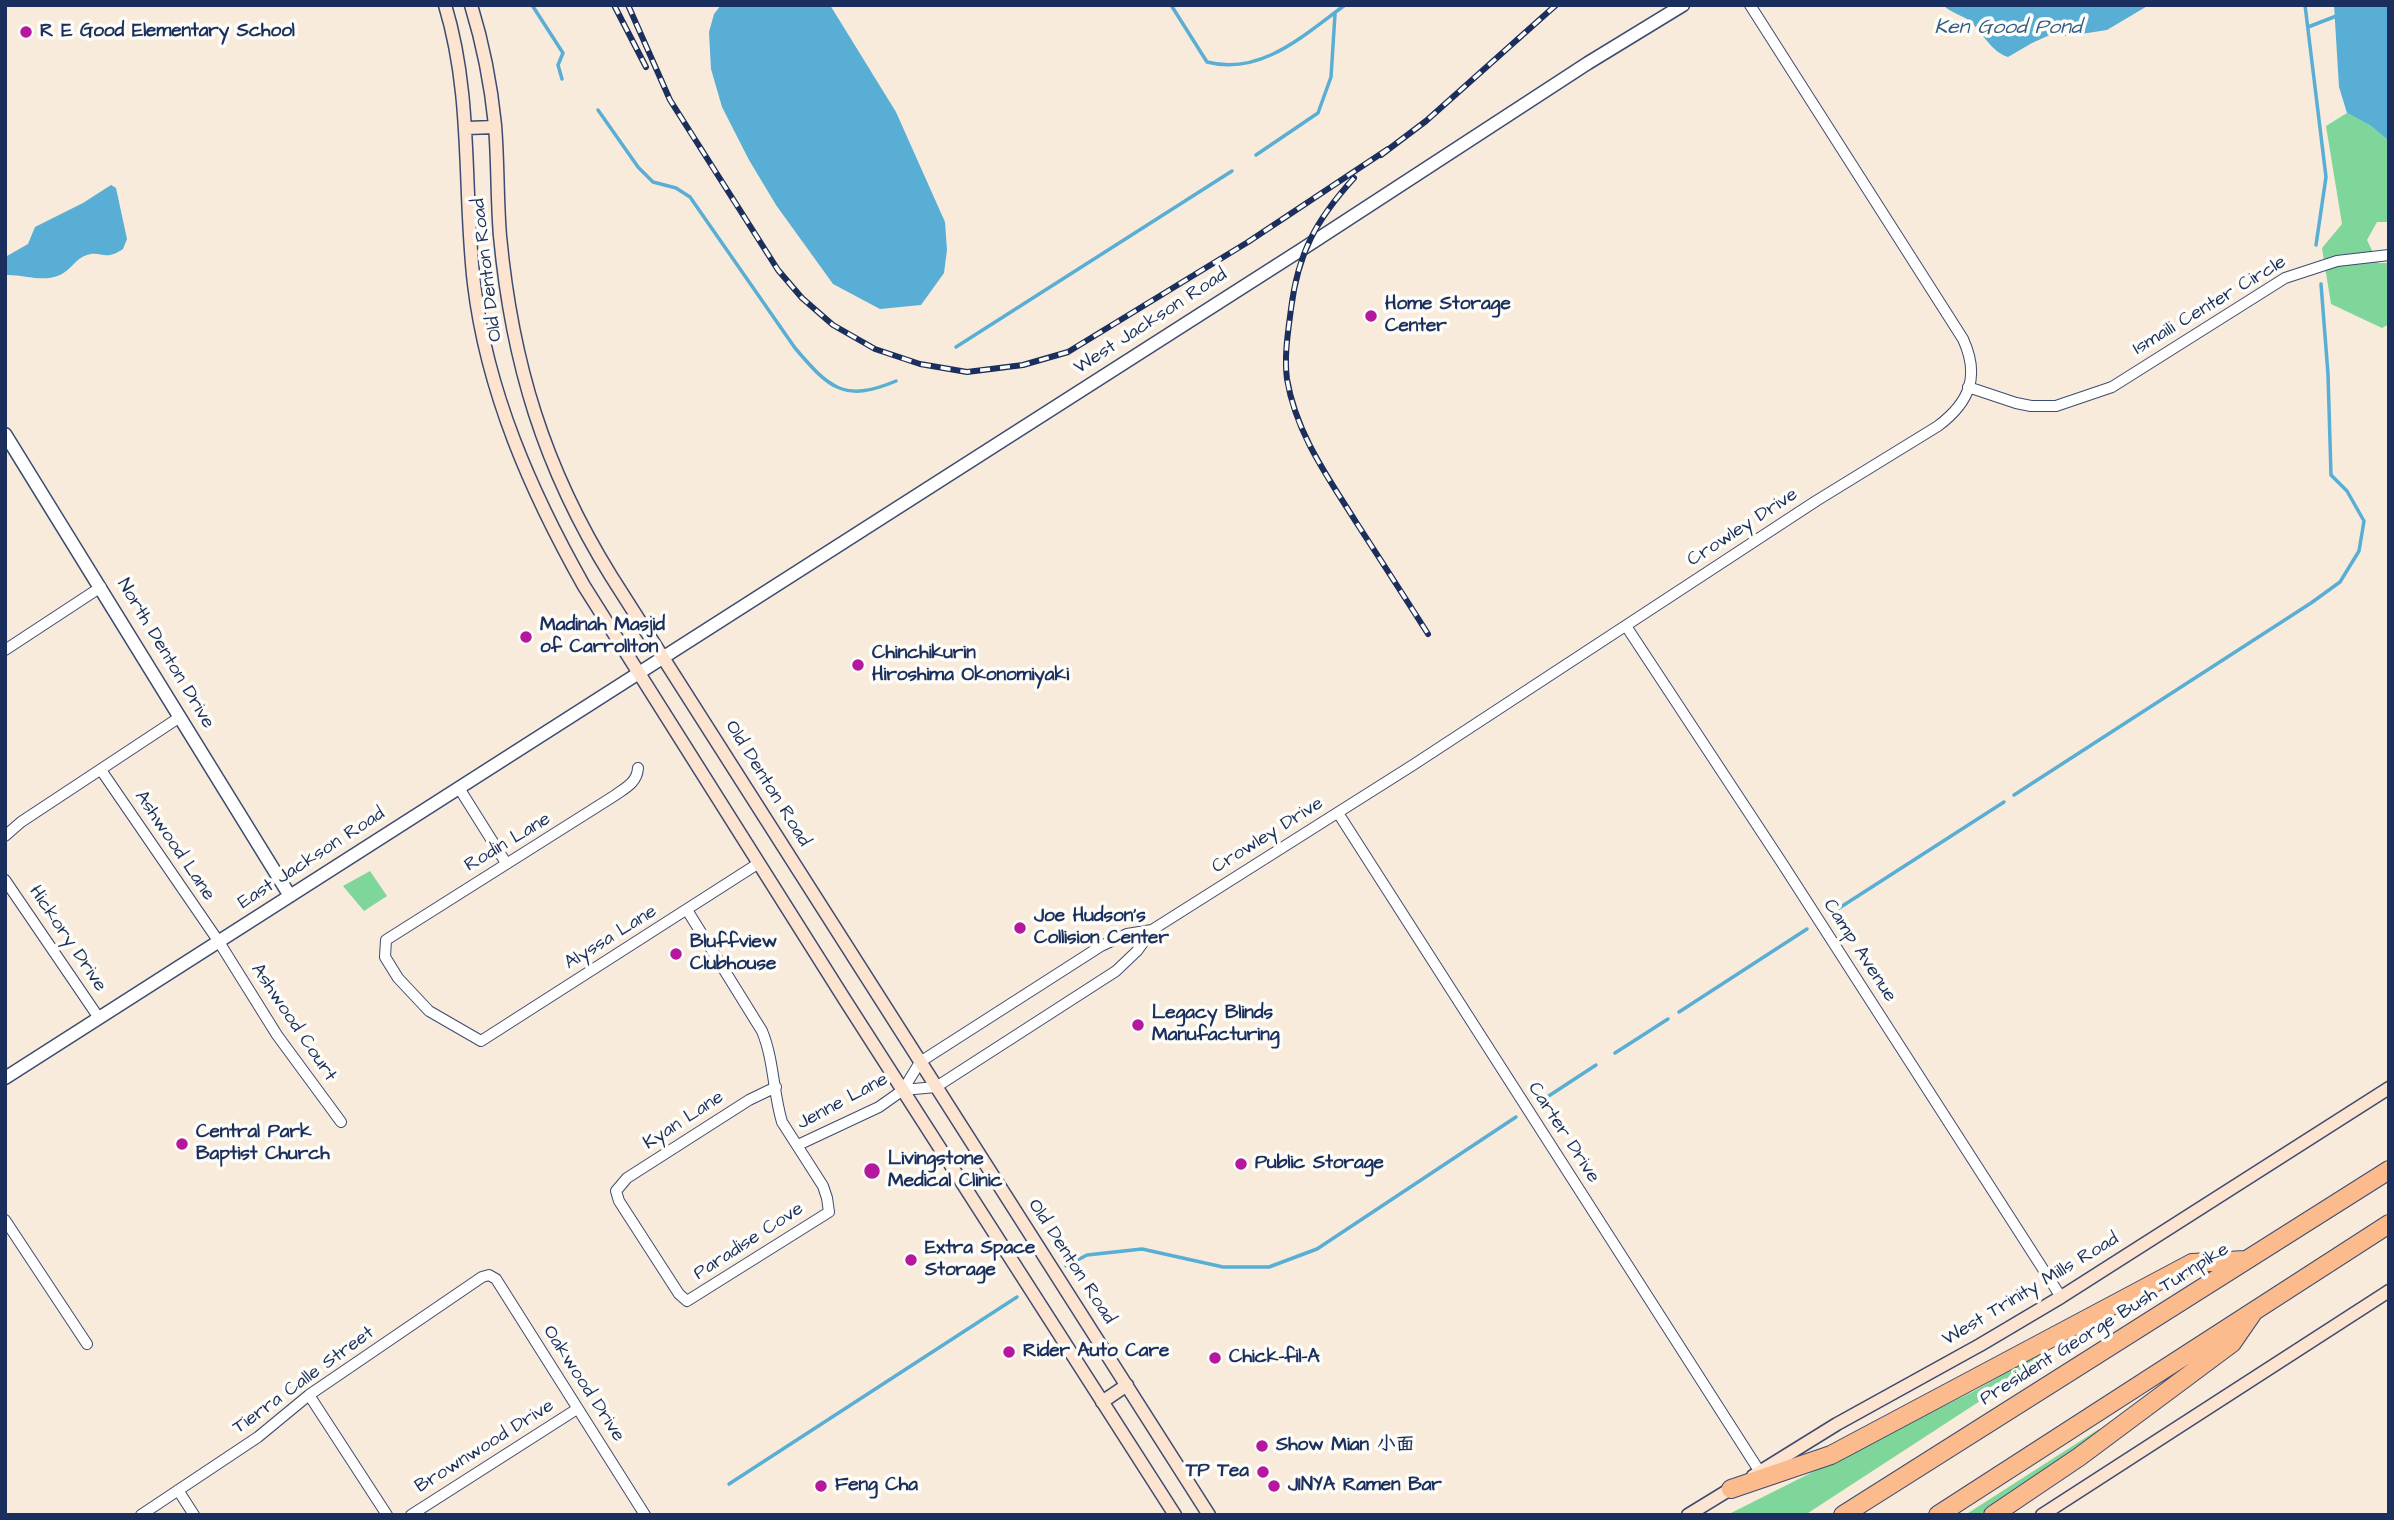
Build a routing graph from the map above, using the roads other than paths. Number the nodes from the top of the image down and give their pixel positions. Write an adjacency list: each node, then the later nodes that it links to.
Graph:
1 (445, 5): 6 (main road, Old Denton Road)
2 (471, 5): 5 (main road, Old Denton Road)
3 (1683, 5): 13 (street, West Jackson Road)
4 (1750, 5): 8 (street)
5 (495, 127): 6 (main road); 13 (main road, Old Denton Road)
6 (467, 128): 14 (main road, Old Denton Road)
7 (2389, 255): 8 (street, Ismaili Center Circle)
8 (1968, 387): 11 (street, Crowley Drive)
9 (7, 440): 10 (street, North Denton Drive)
10 (101, 587): 12 (street); 15 (street, North Denton Drive)
11 (1626, 626): 19 (street, Crowley Drive); 44 (street, Camp Avenue)
12 (5, 650)
13 (662, 657): 14 (street, West Jackson Road); 30 (main road, Old Denton Road)
14 (639, 672): 18 (street, East Jackson Road); 22 (main road, Old Denton Road)
15 (180, 717): 17 (street); 24 (street, North Denton Drive)
16 (638, 768): 21 (street, Rodin Lane)
17 (101, 770): 20 (street); 27 (street, Ashwood Lane)
18 (459, 788): 21 (street); 24 (street, East Jackson Road)
19 (1338, 813): 26 (street, Crowley Drive); 52 (street, Carter Drive)
20 (5, 836)
21 (506, 863): 29 (street, Rodin Lane)
22 (759, 863): 25 (street, Alyssa Lane); 35 (main road, Old Denton Road)
23 (5, 880): 28 (street, Hickory Drive)
24 (290, 896): 27 (street, East Jackson Road)
25 (687, 910): 29 (street, Alyssa Lane); 32 (street)
26 (1152, 930): 30 (street, Crowley Drive); 33 (street, Crowley Drive)
27 (219, 942): 28 (street, East Jackson Road); 36 (street, Ashwood Court)
28 (99, 1018): 31 (street, East Jackson Road)
29 (481, 1041)
30 (920, 1062): 33 (main road, Old Denton Road); 35 (street, Crowley Drive)
31 (5, 1078)
32 (776, 1087): 37 (street); 45 (street, Kyan Lane)
33 (936, 1087): 35 (street, Crowley Drive); 48 (main road, Old Denton Road)
34 (2389, 1088): 44 (main road, West Trinity Mills Road)
35 (904, 1090): 37 (street, Jenne Lane); 50 (main road, Old Denton Road)
36 (341, 1122)
37 (799, 1145): 45 (street, Paradise Cove)
38 (2389, 1170): 41 (highway, President George Bush Turnpike)
39 (5, 1220): 47 (street)
40 (2388, 1224): 46 (highway)
41 (2249, 1259): 53 (highway); 63 (highway, President George Bush Turnpike)
42 (489, 1275): 49 (street, Tierra Calle Street); 51 (street, Oakwood Drive)
43 (2389, 1291): 66 (main road)
44 (2061, 1297): 52 (main road, West Trinity Mills Road)
45 (687, 1301)
46 (2255, 1308): 64 (highway); 65 (highway)
47 (87, 1344)
48 (1127, 1385): 50 (main road); 61 (main road, Old Denton Road)
49 (309, 1395): 54 (street, Tierra Calle Street); 57 (street)
50 (1102, 1402): 60 (main road, Old Denton Road)
51 (577, 1409): 58 (street, Brownwood Drive); 59 (street, Oakwood Drive)
52 (1760, 1472): 53 (main road, West Trinity Mills Road)
53 (1731, 1489): 62 (main road, West Trinity Mills Road)
54 (178, 1490): 55 (street, Tierra Calle Street); 56 (street)
55 (141, 1515)
56 (194, 1515)
57 (387, 1515)
58 (411, 1515)
59 (645, 1515)
60 (1175, 1515)
61 (1209, 1515)
62 (1688, 1515)
63 (1843, 1515)
64 (1938, 1515)
65 (1993, 1515)
66 (2042, 1515)

